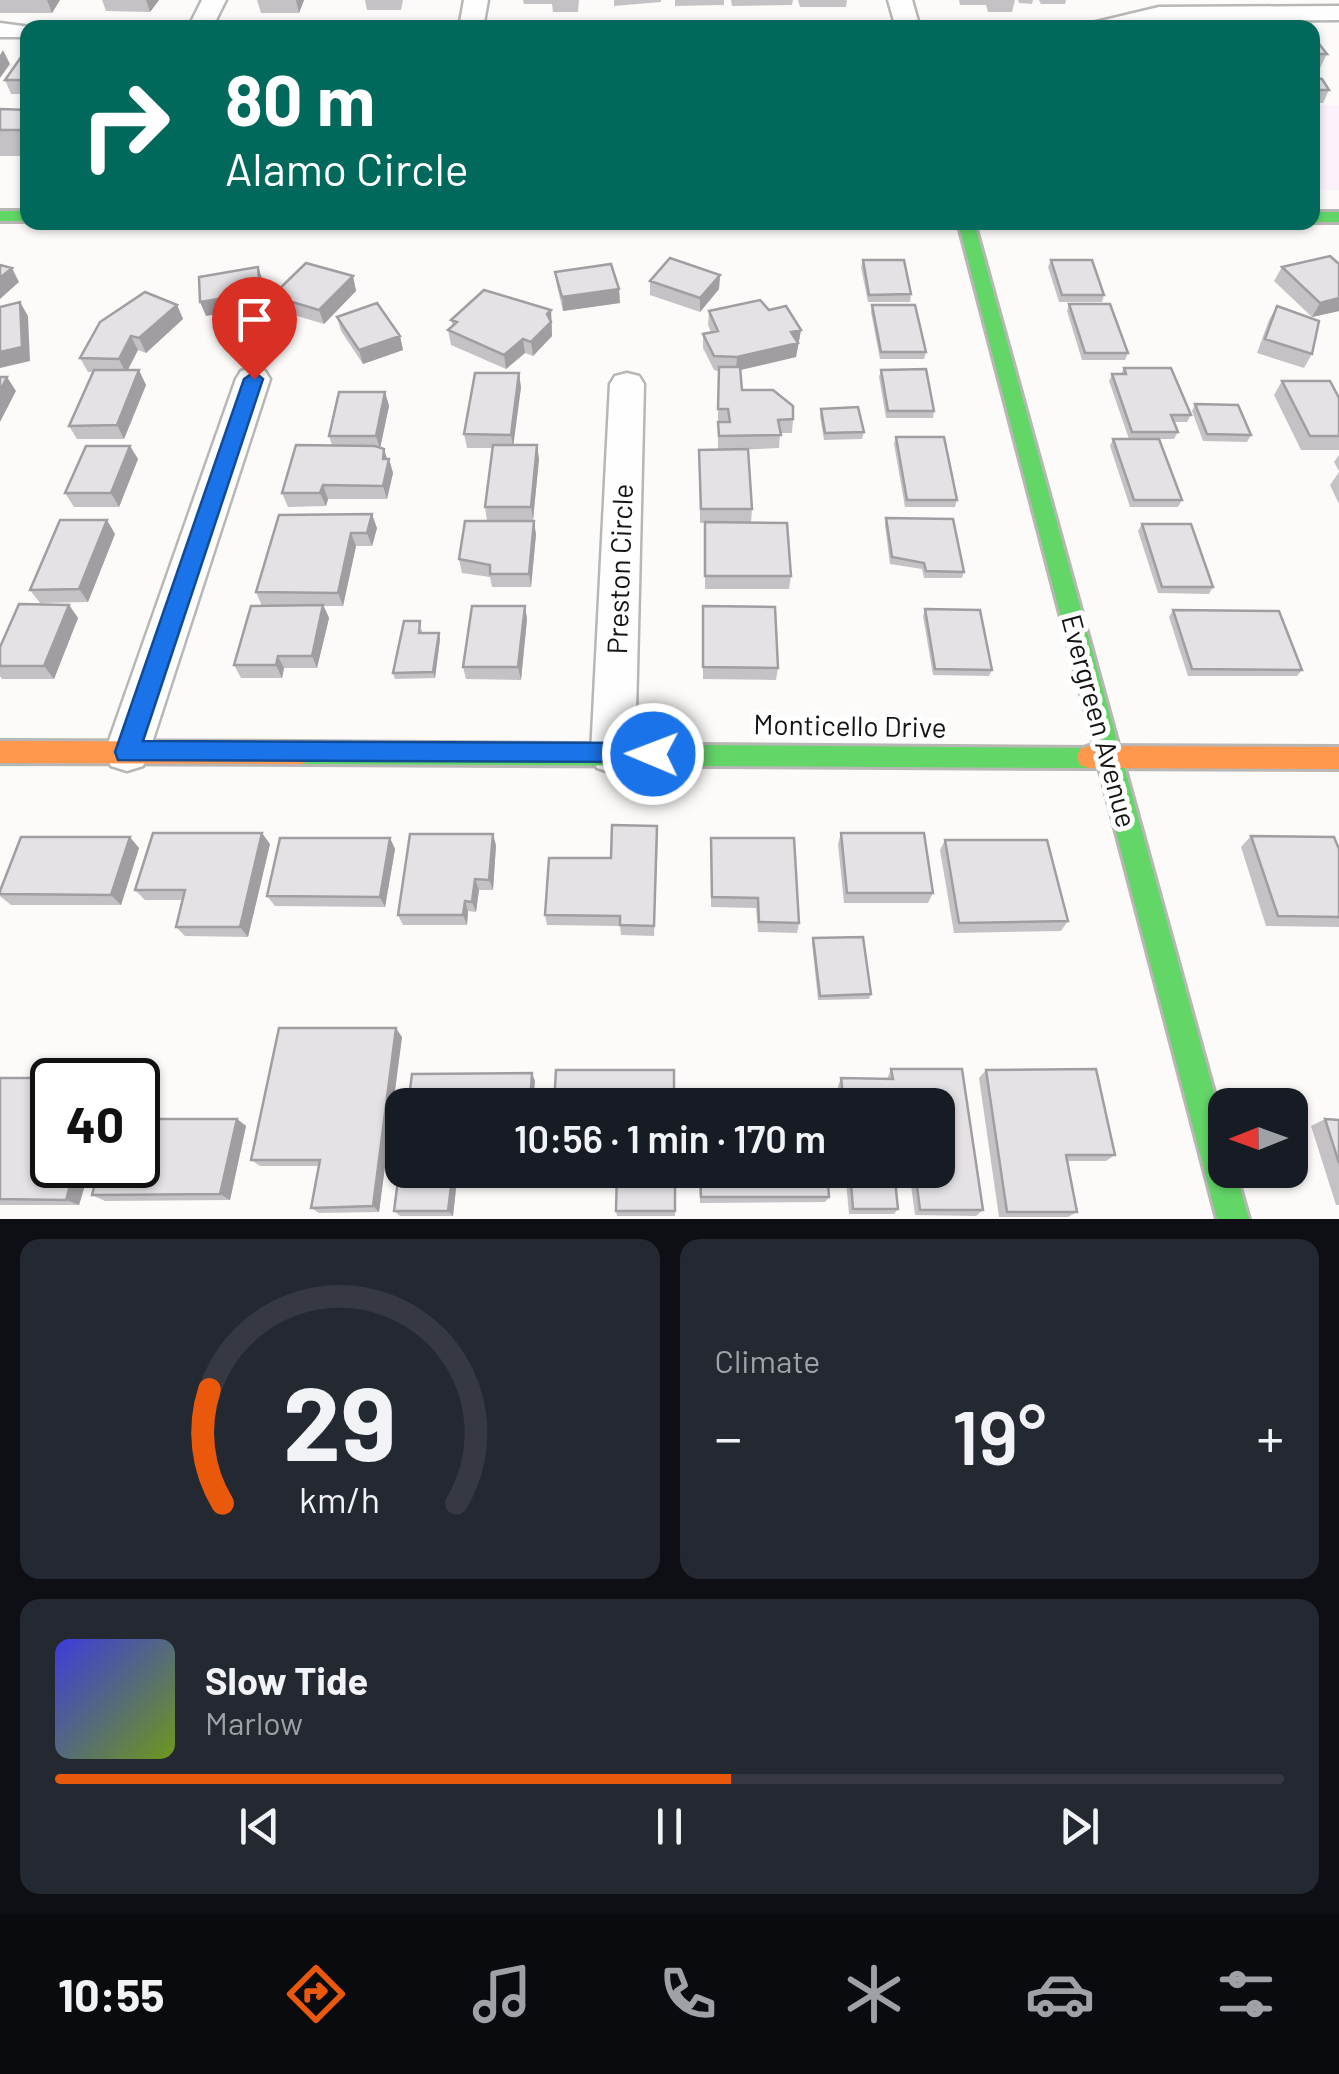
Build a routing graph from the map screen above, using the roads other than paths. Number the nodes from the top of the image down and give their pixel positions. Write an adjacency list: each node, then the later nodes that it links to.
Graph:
1 (1210, 7): 2 (street); 3 (street)
2 (1339, 13)
3 (1135, 20)
4 (968, 230): 10 (street, Evergreen Avenue)
5 (254, 379): 8 (street)
6 (626, 384): 9 (street, Preston Circle)
7 (0, 752): 8 (street, Monticello Drive)
8 (127, 752): 9 (street, Monticello Drive)
9 (614, 754): 10 (street, Monticello Drive)
10 (1109, 758): 11 (street, Monticello Drive); 12 (street, Evergreen Avenue)
11 (1339, 758)
12 (1233, 1219)

